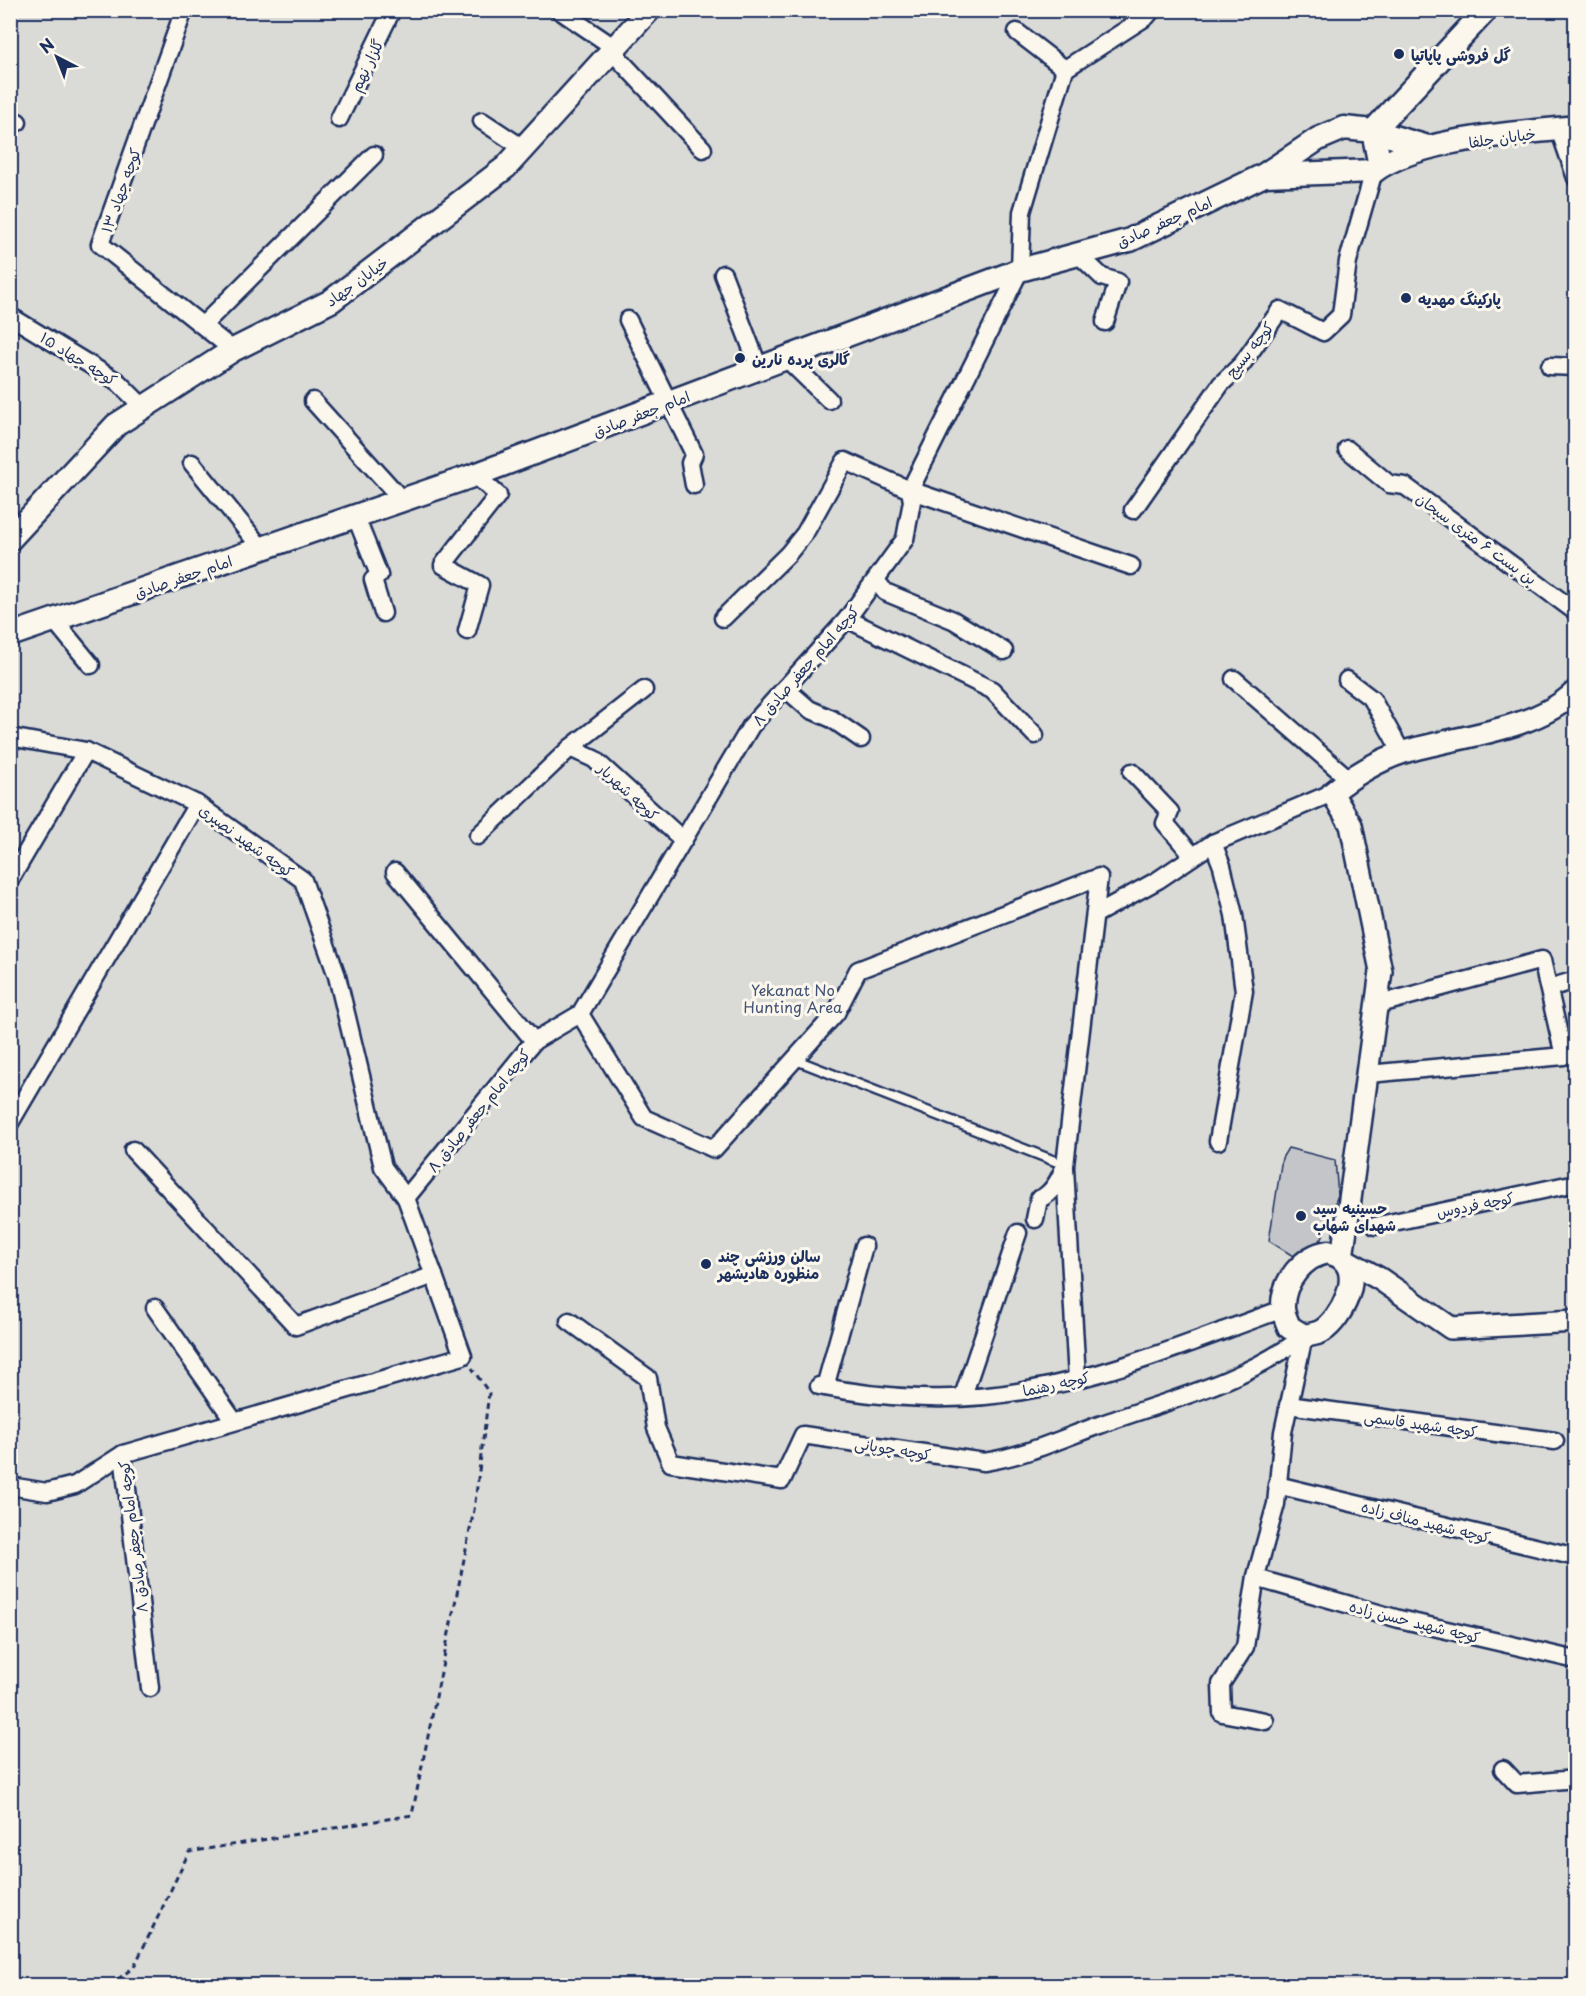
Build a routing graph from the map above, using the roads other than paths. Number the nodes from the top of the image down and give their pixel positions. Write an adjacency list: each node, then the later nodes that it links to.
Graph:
1 (184, 10): 29 (street, کوچه جهاد ۱۳)
2 (392, 10): 10 (street, گلزار نهم)
3 (559, 10): 8 (street)
4 (649, 10): 8 (main road, خیابان جهاد)
5 (1152, 10): 9 (street)
6 (1486, 10): 13 (main road)
7 (1017, 32): 9 (street)
8 (615, 48): 16 (main road, خیابان جهاد); 17 (street)
9 (1065, 69): 24 (street)
10 (339, 118)
11 (482, 121): 16 (street)
12 (1567, 128): 15 (main road, خیابان جلفا); 22 (street)
13 (1373, 131): 14 (main road, امام جعفر صادق); 15 (main road, امام جعفر صادق); 19 (main road)
14 (1318, 139): 20 (main road); 21 (main road, امام جعفر صادق)
15 (1428, 147): 19 (main road)
16 (523, 148): 30 (main road, خیابان جهاد)
17 (703, 149)
18 (374, 155): 29 (street)
19 (1374, 171): 20 (main road); 45 (street, کوچه بسیج)
20 (1324, 172): 21 (main road)
21 (1264, 175): 23 (main road, امام جعفر صادق)
22 (1575, 178)
23 (1078, 254): 24 (main road, امام جعفر صادق); 28 (street)
24 (1020, 270): 31 (main road, امام جعفر صادق); 43 (street, کوچه امام جعفر صادق ۸)
25 (723, 274): 34 (street)
26 (10, 316): 38 (street, کوچه جهاد ۱۵)
27 (628, 320): 37 (street)
28 (1105, 322)
29 (203, 326): 30 (street, کوچه جهاد ۱۳)
30 (233, 350): 38 (main road, خیابان جهاد)
31 (786, 358): 34 (main road, امام جعفر صادق); 35 (street)
32 (1550, 366): 33 (street)
33 (1575, 367)
34 (759, 368): 37 (main road, امام جعفر صادق)
35 (829, 400)
36 (313, 401): 44 (street)
37 (670, 402): 41 (main road, امام جعفر صادق); 42 (street)
38 (143, 407): 47 (main road, خیابان جهاد)
39 (1347, 449): 51 (street, بن بست ۶ متری سبحان)
40 (192, 462): 48 (street)
41 (475, 475): 44 (main road, امام جعفر صادق); 56 (street)
42 (694, 484)
43 (910, 490): 49 (street); 50 (street, کوچه امام جعفر صادق ۸); 53 (street)
44 (403, 501): 46 (main road, امام جعفر صادق)
45 (1133, 510)
46 (356, 517): 48 (main road, امام جعفر صادق); 52 (street)
47 (12, 536)
48 (262, 549): 55 (main road, امام جعفر صادق)
49 (1131, 566)
50 (876, 580): 54 (street, کوچه امام جعفر صادق ۸); 58 (street)
51 (1575, 612)
52 (383, 613)
53 (723, 618)
54 (847, 619): 62 (street, کوچه امام جعفر صادق ۸); 65 (street)
55 (54, 620): 57 (main road, امام جعفر صادق); 59 (street)
56 (467, 631)
57 (10, 635)
58 (1004, 651)
59 (91, 665)
60 (1234, 679): 72 (street)
61 (1347, 680): 70 (street)
62 (785, 688): 67 (street); 76 (street, کوچه امام جعفر صادق ۸)
63 (644, 690): 68 (street)
64 (1575, 691): 70 (street)
65 (1035, 735)
66 (10, 736): 69 (street, کوچه شهید نصیری)
67 (861, 739)
68 (570, 748): 75 (street); 76 (street, کوچه شهریار)
69 (86, 751): 74 (street, کوچه شهید نصیری); 80 (street)
70 (1402, 753): 72 (street)
71 (1132, 772): 78 (street)
72 (1349, 779): 73 (street)
73 (1332, 793): 77 (street); 84 (street)
74 (197, 804): 89 (street); 94 (street, کوچه شهید نصیری)
75 (478, 836)
76 (683, 840): 85 (street, کوچه امام جعفر صادق ۸)
77 (1213, 843): 78 (street); 90 (street)
78 (1193, 856): 81 (street)
79 (395, 872): 86 (street)
80 (10, 880)
81 (1096, 914): 87 (street); 92 (street)
82 (1575, 980): 83 (street)
83 (1549, 988): 84 (street); 88 (street)
84 (1376, 1005): 88 (street)
85 (580, 1014): 86 (street, کوچه امام جعفر صادق ۸); 87 (street)
86 (534, 1041): 94 (street, کوچه امام جعفر صادق ۸)
87 (796, 1060): 92 (lane)
88 (1368, 1074): 99 (street)
89 (10, 1123)
90 (1218, 1142)
91 (133, 1150): 100 (street)
92 (1065, 1165): 95 (street); 106 (street)
93 (1575, 1183): 96 (street, کوچه فردوس)
94 (406, 1198): 100 (street)
95 (1035, 1219)
96 (1375, 1226)
97 (1018, 1233): 107 (street)
98 (864, 1246): 107 (street, کوچه رهنما)
99 (1342, 1258): 102 (main road); 104 (street); 105 (main road)
100 (434, 1275): 109 (street, کوچه امام جعفر صادق ۸)
101 (155, 1308): 109 (street)
102 (1283, 1309): 105 (main road); 106 (street, کوچه رهنما)
103 (569, 1321): 105 (street, کوچه چوپانی)
104 (1575, 1321)
105 (1304, 1336): 108 (street)
106 (1077, 1379): 107 (street, کوچه رهنما)
107 (963, 1396)
108 (1288, 1405): 110 (street, کوچه شهید قاسمی); 112 (street)
109 (234, 1421): 111 (street, کوچه امام جعفر صادق ۸)
110 (1554, 1441)
111 (123, 1454): 113 (street); 117 (street, کوچه امام جعفر صادق ۸)
112 (1277, 1485): 114 (street, کوچه شهید مناف زاده); 115 (street)
113 (10, 1486)
114 (1575, 1557)
115 (1256, 1578): 116 (street, کوچه شهید حسن زاده); 118 (street)
116 (1575, 1660)
117 (150, 1688)
118 (1264, 1721)
119 (1503, 1769): 120 (street)
120 (1575, 1779)

